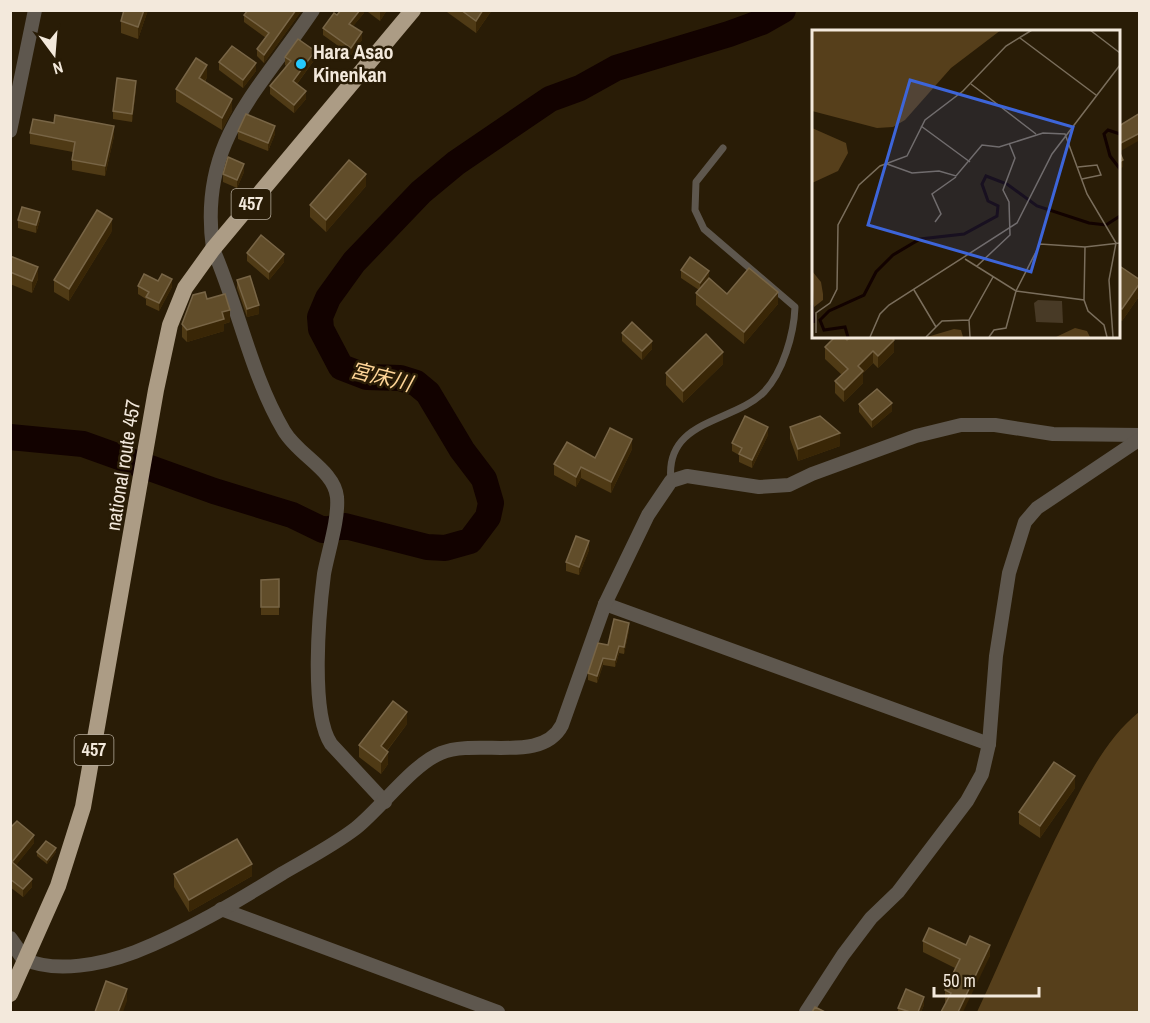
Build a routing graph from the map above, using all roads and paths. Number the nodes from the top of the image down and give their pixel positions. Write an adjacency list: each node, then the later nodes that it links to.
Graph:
1 (35, 10): 4 (street)
2 (313, 10): 6 (street)
3 (413, 10): 6 (highway, national route 457 / 457)
4 (10, 131)
5 (723, 148): 8 (lane)
6 (213, 249): 11 (street); 14 (highway, national route 457 / 457)
7 (1140, 437): 8 (street); 10 (street)
8 (671, 481): 9 (street)
9 (605, 604): 10 (street); 11 (street)
10 (989, 744): 17 (street)
11 (385, 802): 12 (street)
12 (220, 909): 14 (street); 16 (street)
13 (10, 939): 14 (street)
14 (24, 959): 15 (highway, national route 457 / 457)
15 (10, 994)
16 (498, 1012)
17 (806, 1012)

